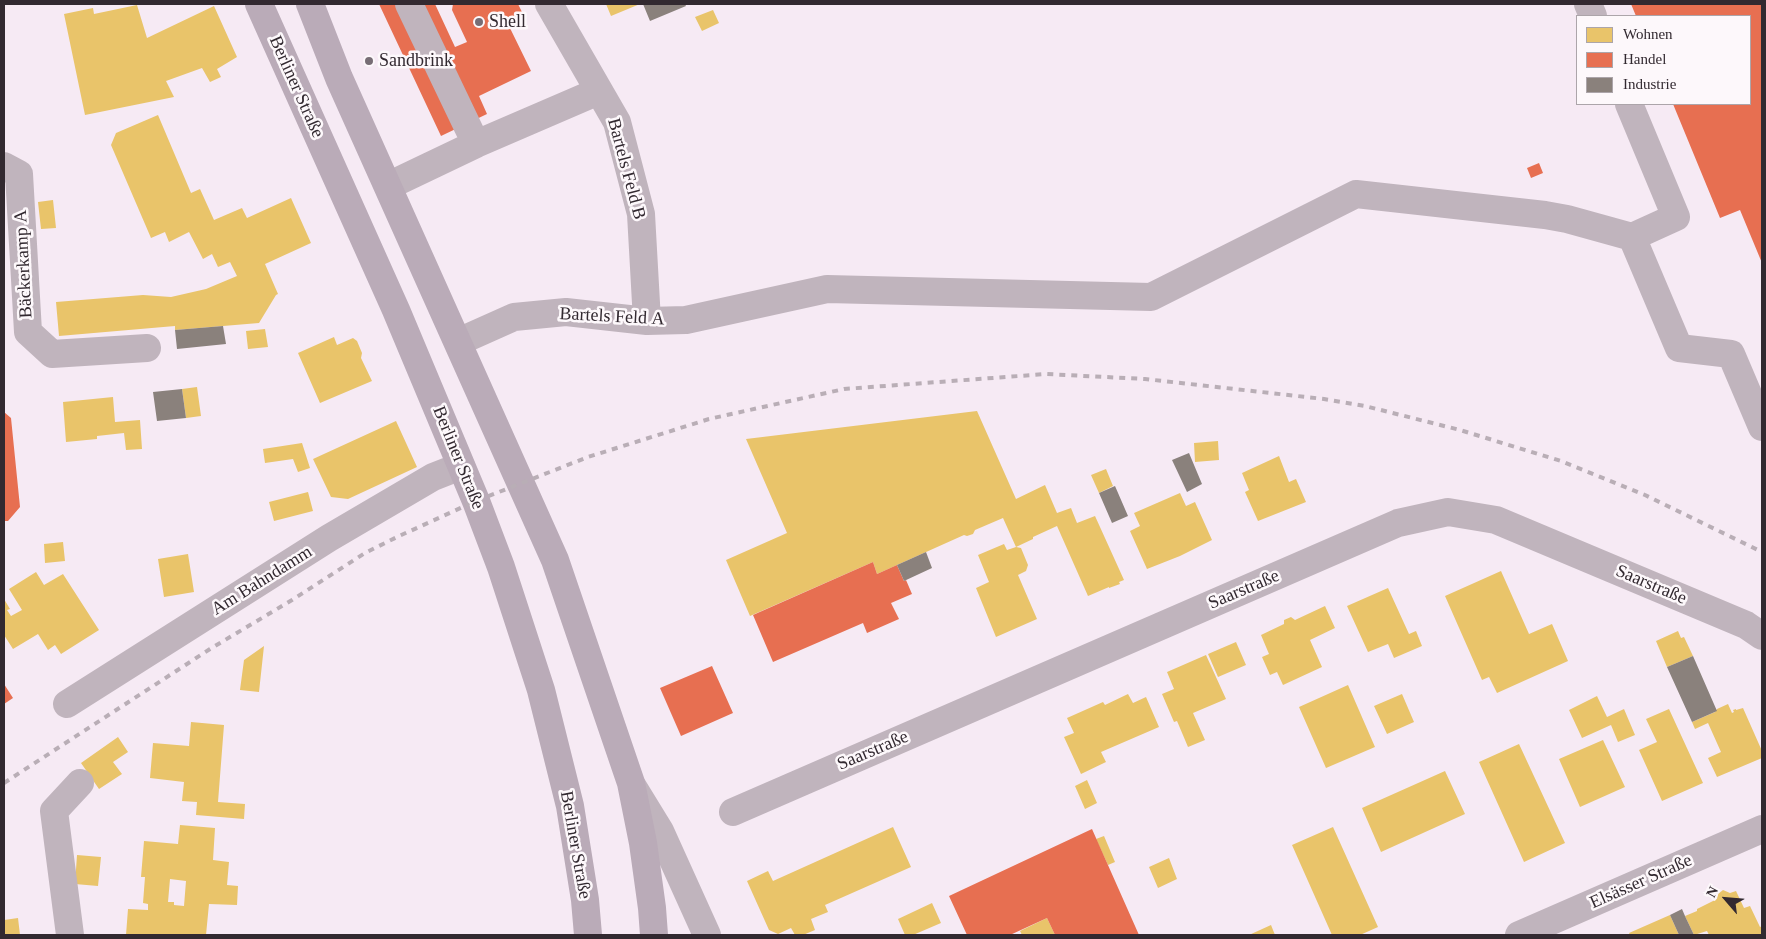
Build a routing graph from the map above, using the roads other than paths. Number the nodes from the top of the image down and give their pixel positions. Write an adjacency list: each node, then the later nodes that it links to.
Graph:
1 (258, 4): 15 (main road, Berliner Straße)
2 (310, 4): 9 (main road)
3 (409, 4): 7 (street)
4 (549, 4): 5 (street, Bartels Feld B)
5 (599, 91): 7 (street); 11 (street, Bartels Feld B)
6 (1629, 105): 10 (street)
7 (476, 144): 9 (street)
8 (4, 166): 13 (street, Bäckerkamp A)
9 (388, 186): 12 (main road)
10 (1632, 237): 11 (street, Bartels Feld A); 14 (street)
11 (647, 321): 12 (street, Bartels Feld A)
12 (458, 342): 18 (main road)
13 (148, 348)
14 (1762, 427)
15 (461, 466): 17 (street, Am Bahndamm); 23 (main road, Berliner Straße)
16 (1762, 636): 20 (street, Saarstraße)
17 (67, 704)
18 (630, 783): 24 (main road); 25 (street)
19 (80, 784): 22 (street)
20 (733, 812)
21 (1762, 829): 26 (street, Elsässer Straße)
22 (70, 935)
23 (588, 935)
24 (654, 935)
25 (707, 935)
26 (1519, 935)

